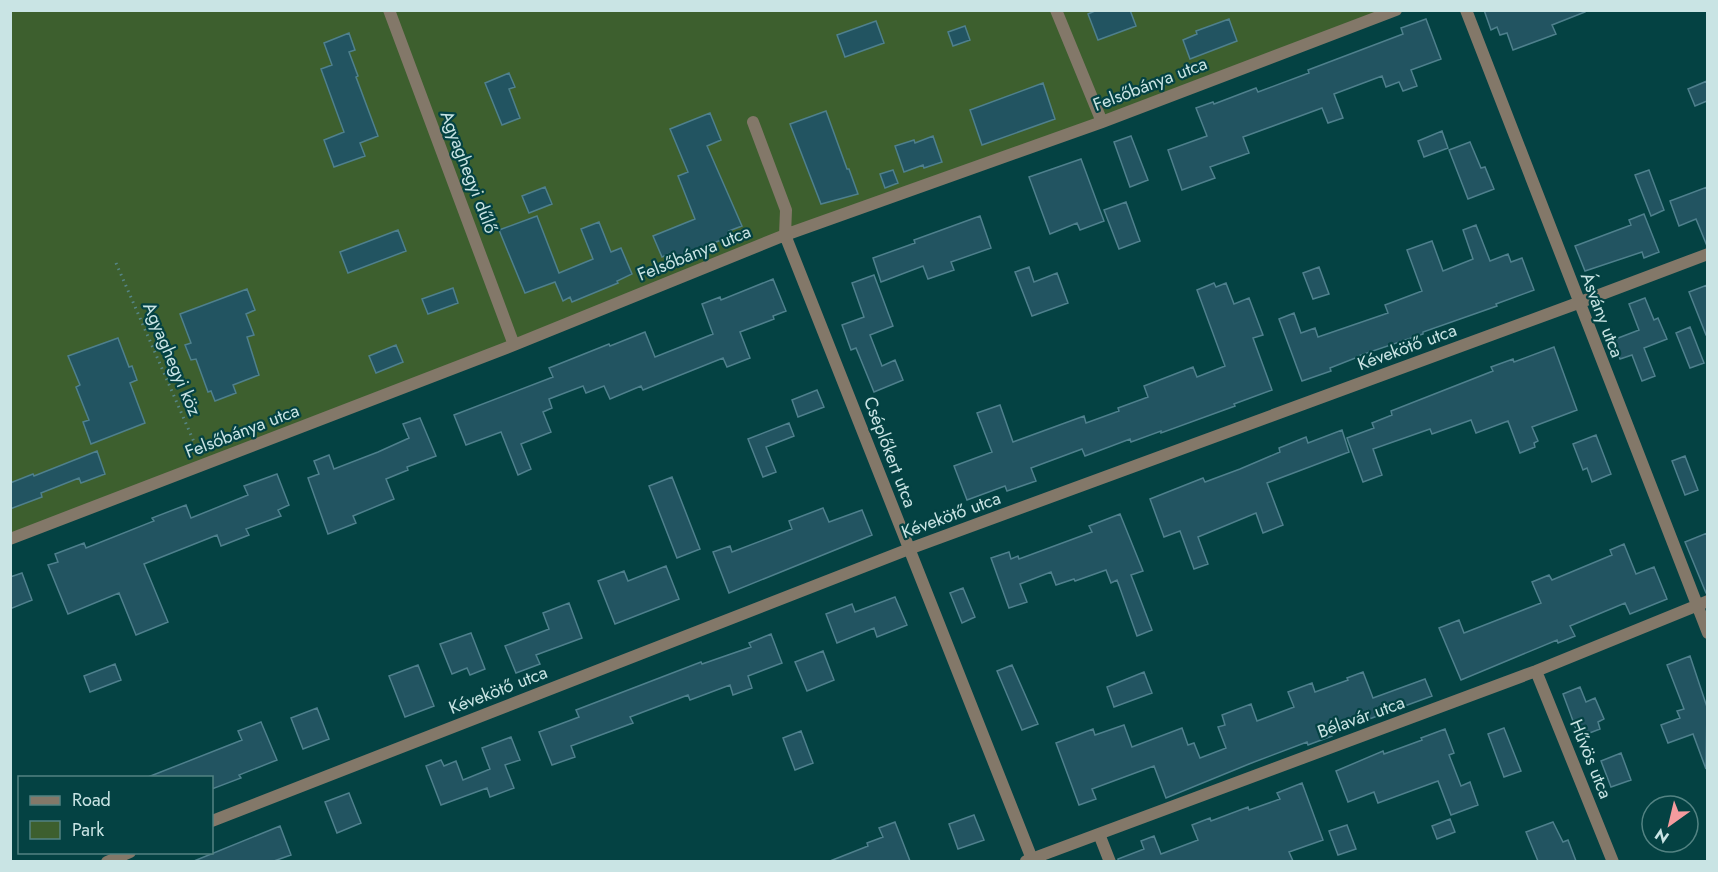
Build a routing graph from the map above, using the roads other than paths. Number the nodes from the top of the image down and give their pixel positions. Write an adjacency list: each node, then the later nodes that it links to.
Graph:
1 (389, 10): 10 (street, Agyaghegyi dűlő)
2 (1056, 10): 6 (street)
3 (1396, 10): 6 (street, Felsőbánya utca)
4 (1466, 10): 9 (street, Ásvány utca)
5 (753, 122): 7 (street, Cséplőkert utca)
6 (1102, 122): 7 (street, Felsőbánya utca)
7 (785, 235): 10 (street, Felsőbánya utca); 12 (street, Cséplőkert utca)
8 (1707, 254): 9 (street, Kévekötő utca)
9 (1578, 303): 12 (street, Kévekötő utca); 13 (street, Ásvány utca)
10 (514, 345): 11 (street, Felsőbánya utca)
11 (10, 539)
12 (909, 549): 16 (street, Kévekötő utca); 19 (street, Cséplőkert utca)
13 (1702, 603): 14 (street, Ásvány utca); 15 (street, Bélavár utca)
14 (1707, 633)
15 (1536, 671): 17 (street, Bélavár utca); 22 (street, Hűvös utca)
16 (213, 821)
17 (1099, 834): 19 (street, Bélavár utca); 21 (street)
18 (125, 854): 20 (street)
19 (1028, 860)
20 (107, 861)
21 (1110, 861)
22 (1613, 861)

